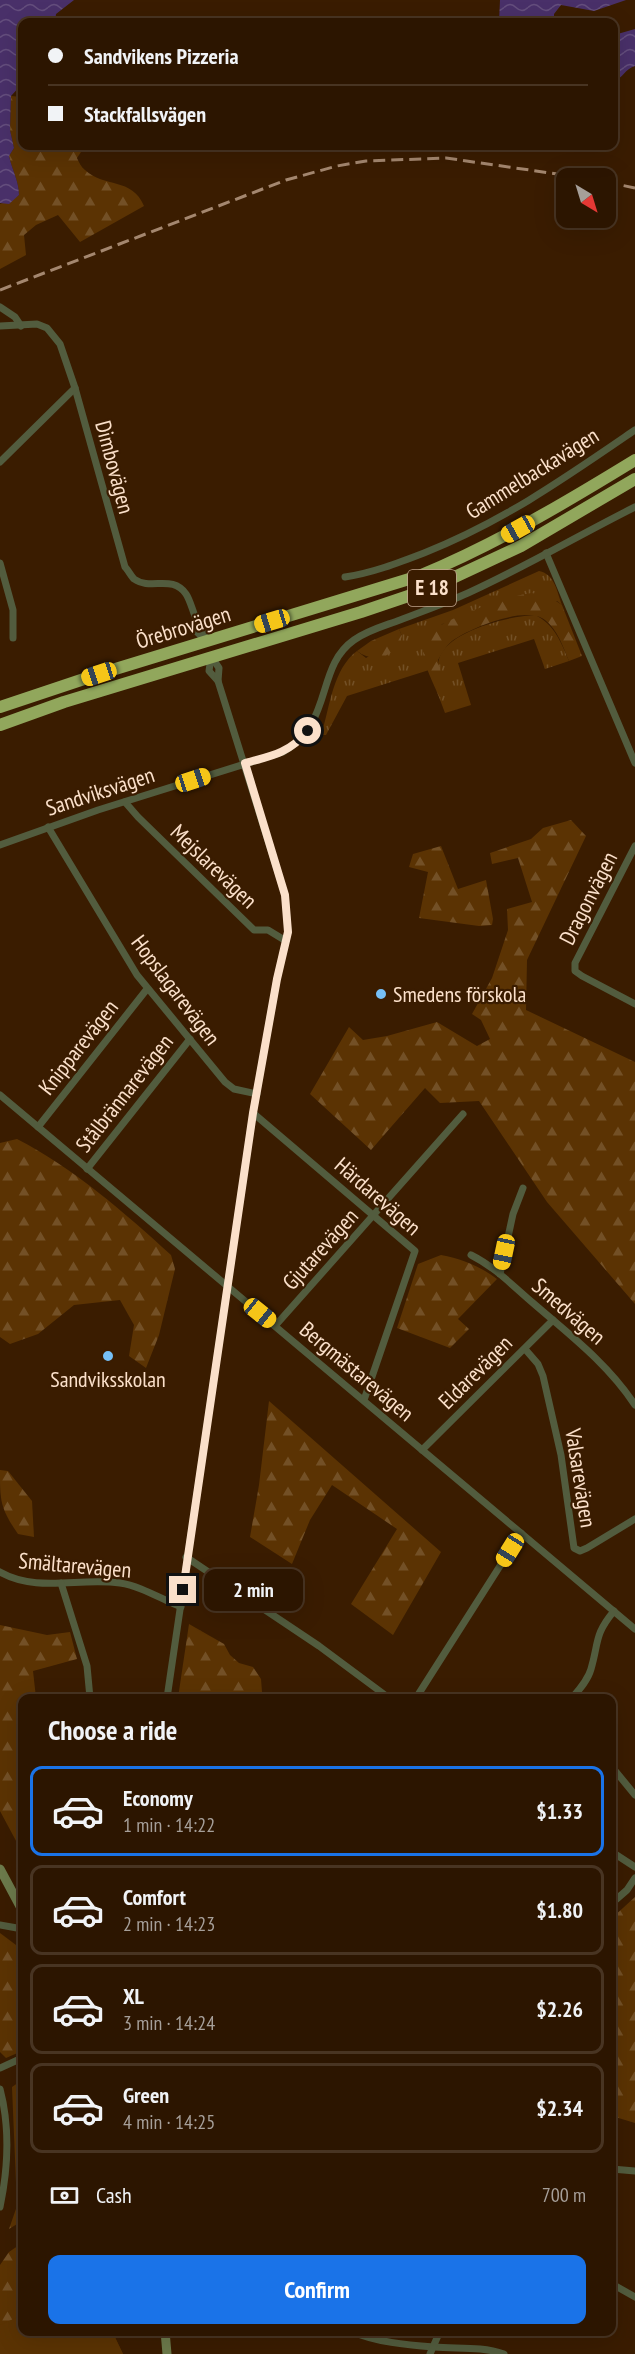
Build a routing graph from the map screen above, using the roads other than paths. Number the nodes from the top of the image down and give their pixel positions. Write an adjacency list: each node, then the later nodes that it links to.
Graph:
1 (0, 307): 3 (street)
2 (0, 326): 3 (street, Dimbovägen)
3 (21, 326): 4 (street, Dimbovägen)
4 (75, 388): 7 (street); 14 (street, Dimbovägen)
5 (635, 430): 12 (street, Gammelbackavägen)
6 (635, 460): 14 (highway, Örebrovägen / E 18)
7 (0, 462)
8 (635, 479): 15 (highway, Örebrovägen / E 18)
9 (635, 507): 10 (street, Sandviksvägen)
10 (546, 553): 18 (street, Sandviksvägen); 19 (street)
11 (0, 563): 13 (street)
12 (345, 577)
13 (13, 638)
14 (206, 641): 15 (highway); 16 (highway, Örebrovägen / E 18)
15 (211, 656): 17 (highway, Örebrovägen / E 18); 18 (street)
16 (0, 707)
17 (0, 725)
18 (245, 763): 20 (street, Sandviksvägen); 24 (street)
19 (635, 763)
20 (125, 802): 21 (street, Sandviksvägen); 24 (street, Mejslarevägen)
21 (48, 827): 22 (street, Sandviksvägen); 25 (street, Hopslagarevägen)
22 (0, 845)
23 (635, 846): 26 (street, Dragonvägen)
24 (286, 941): 28 (street)
25 (147, 989): 27 (street, Hopslagarevägen); 32 (street, Knipparevägen)
26 (635, 1004)
27 (190, 1039): 28 (street, Hopslagarevägen); 33 (street, Stålbrännarevägen)
28 (256, 1094): 30 (street)
29 (0, 1095): 32 (street, Bergmästarevägen)
30 (253, 1113): 35 (street, Härdarevägen); 38 (street)
31 (463, 1114): 35 (street, Gjutarevägen)
32 (38, 1127): 33 (street, Bergmästarevägen)
33 (87, 1169): 38 (street, Bergmästarevägen)
34 (523, 1188): 37 (street, Smedvägen)
35 (374, 1216): 40 (street, Gjutarevägen); 42 (street, Härdarevägen)
36 (471, 1255): 37 (street, Smedvägen)
37 (500, 1274): 39 (street, Smedvägen)
38 (228, 1287): 40 (street, Bergmästarevägen); 47 (street)
39 (553, 1320): 41 (street, Eldarevägen); 43 (street, Smedvägen)
40 (275, 1326): 42 (street, Bergmästarevägen)
41 (525, 1348): 44 (street, Eldarevägen); 45 (street, Valsarevägen)
42 (364, 1400): 44 (street, Bergmästarevägen)
43 (635, 1405)
44 (422, 1450): 46 (street, Bergmästarevägen)
45 (635, 1518)
46 (521, 1533): 51 (street, Bergmästarevägen); 56 (street)
47 (186, 1557): 50 (street); 55 (street)
48 (0, 1572): 49 (street, Smältarevägen)
49 (61, 1583): 50 (street, Smältarevägen); 53 (street)
50 (181, 1607): 54 (street)
51 (614, 1611): 52 (street, Bergmästarevägen); 57 (street)
52 (635, 1629)
53 (90, 1694)
54 (168, 1694)
55 (384, 1694)
56 (419, 1694)
57 (576, 1694)
58 (616, 1772): 59 (street)
59 (635, 1795)
60 (616, 1855): 61 (street)
61 (635, 1867)
62 (0, 1869): 65 (main road)
63 (635, 1878): 64 (street)
64 (616, 1900)
65 (18, 1903)
66 (0, 1925): 67 (street)
67 (18, 1928)
68 (18, 2060): 69 (street)
69 (0, 2068)
70 (0, 2089): 71 (street)
71 (3, 2123): 74 (street)
72 (616, 2169): 73 (street)
73 (635, 2171)
74 (0, 2207)
75 (616, 2286): 76 (street)
76 (635, 2297)
77 (165, 2336): 81 (main road)
78 (363, 2336): 80 (street)
79 (438, 2336): 80 (street)
80 (431, 2350): 82 (street)
81 (167, 2354)
82 (504, 2354)

